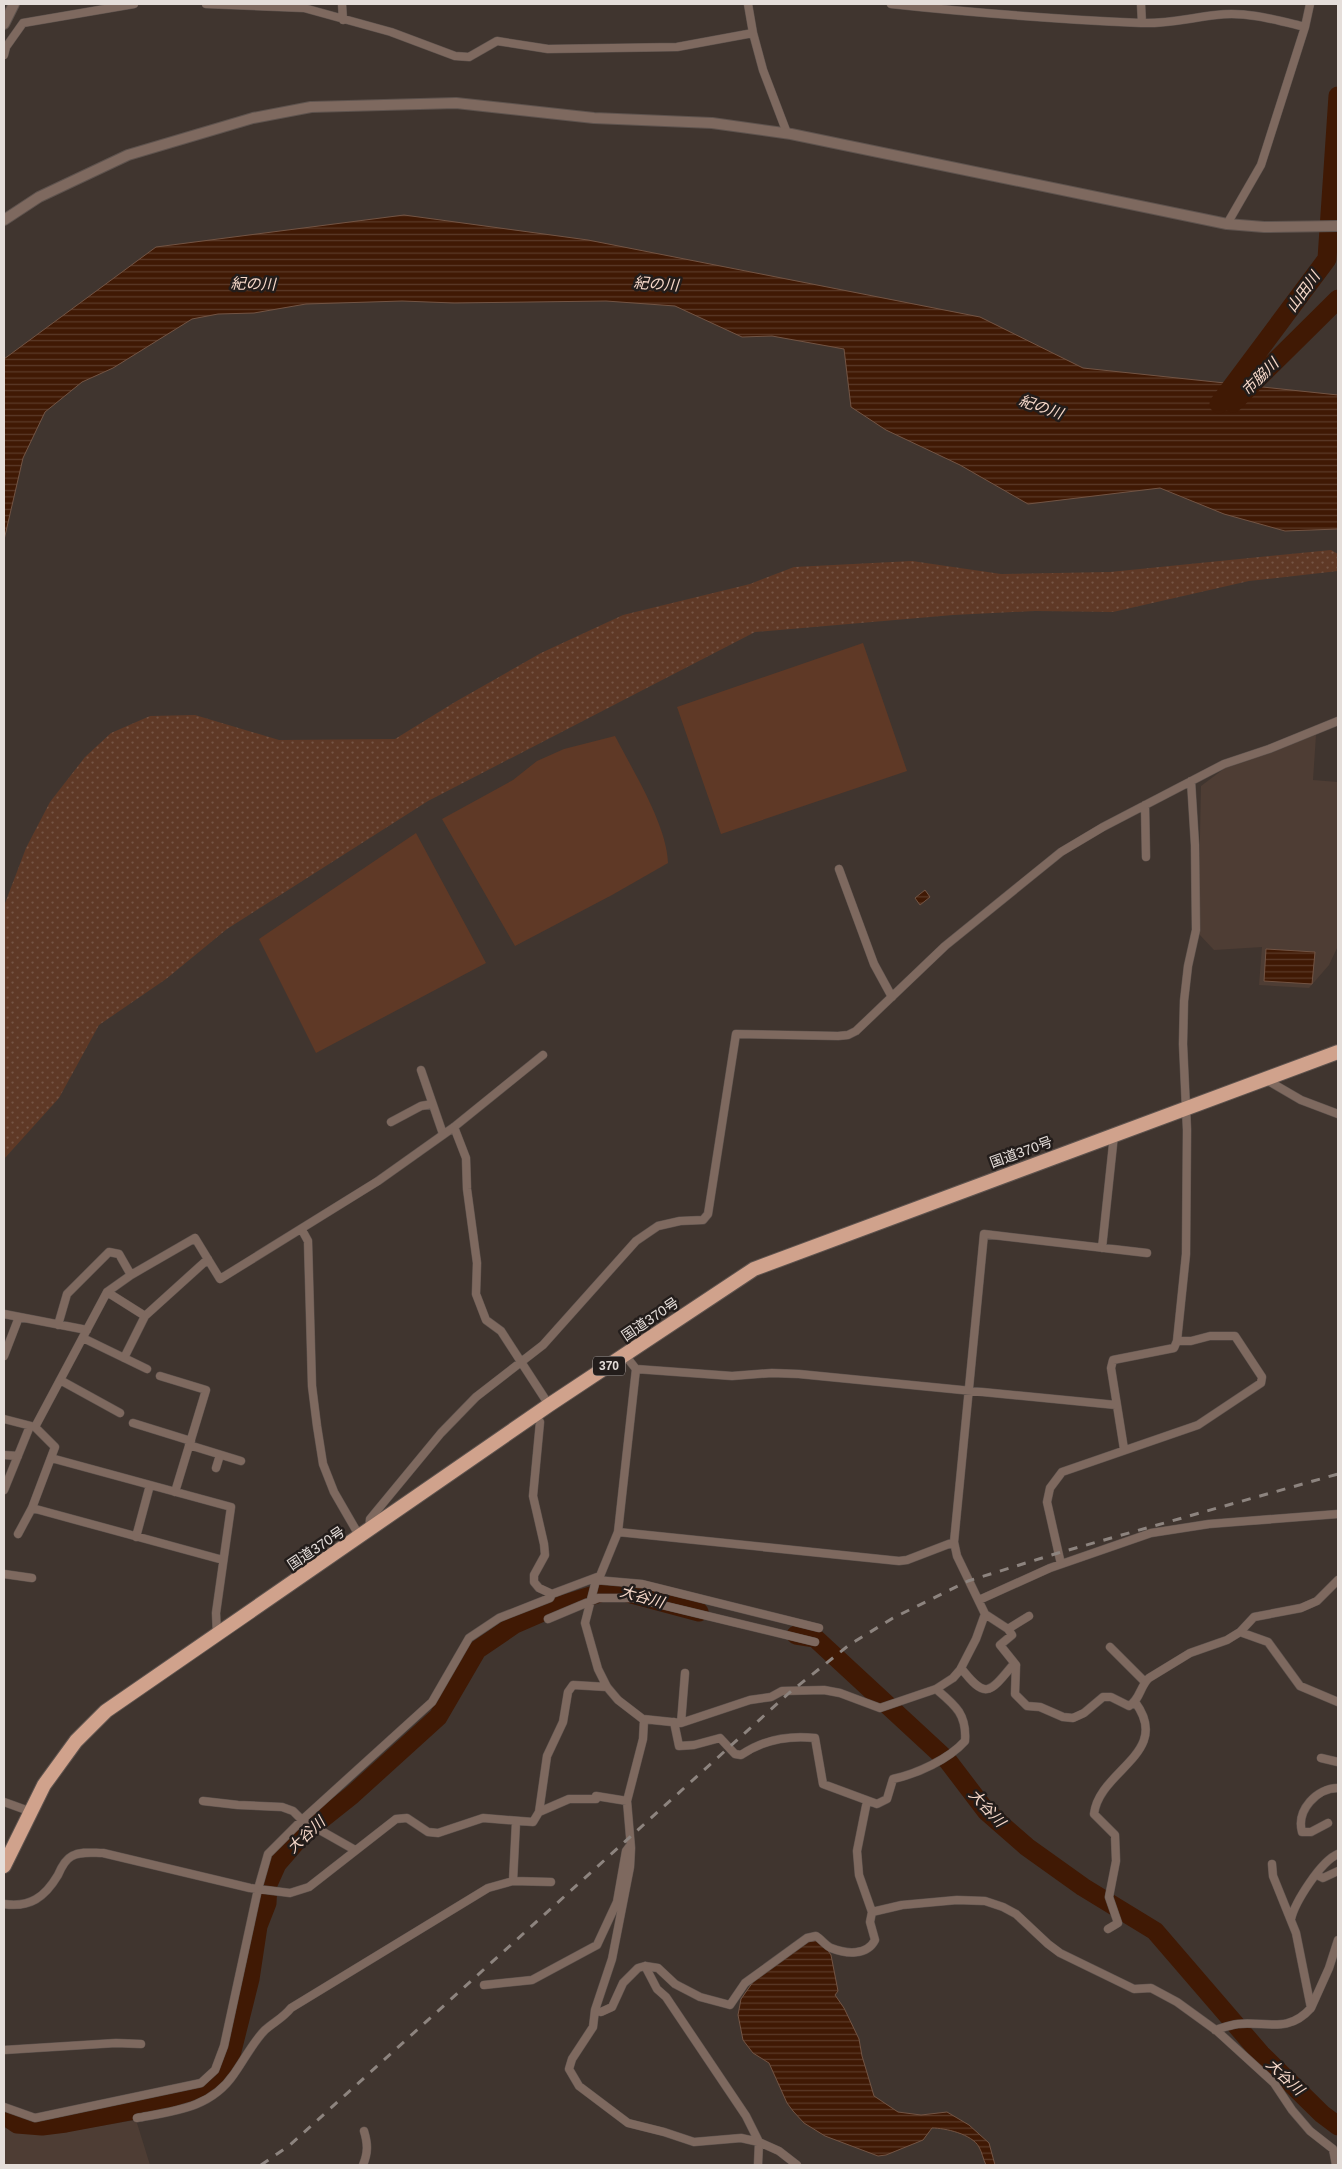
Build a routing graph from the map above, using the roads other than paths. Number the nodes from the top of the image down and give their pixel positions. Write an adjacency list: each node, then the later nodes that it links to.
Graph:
1 (14, 4): 14 (street)
2 (134, 4): 10 (street)
3 (206, 4): 12 (street)
4 (342, 4): 12 (street)
5 (748, 4): 16 (street)
6 (891, 4): 11 (street)
7 (998, 4): 11 (street)
8 (1141, 4): 13 (street)
9 (1310, 4): 15 (street)
10 (114, 5): 17 (street)
11 (997, 13): 13 (street)
12 (343, 20): 16 (street)
13 (1142, 23): 15 (street)
14 (4, 24)
15 (1306, 27): 20 (street)
16 (753, 33): 18 (street)
17 (4, 55)
18 (787, 133): 19 (street); 20 (street)
19 (4, 220)
20 (1227, 224): 21 (street)
21 (1338, 226)
22 (1336, 724): 23 (street)
23 (1191, 781): 24 (street); 33 (street)
24 (1145, 805): 25 (street); 27 (street)
25 (1146, 857)
26 (839, 869): 27 (street)
27 (892, 997): 54 (street)
28 (1338, 1052): 31 (highway, 国道370号 / 370)
29 (543, 1055): 36 (street)
30 (421, 1070): 32 (street)
31 (1265, 1080): 33 (highway, 国道370号 / 370); 34 (street)
32 (432, 1104): 35 (street); 37 (street)
33 (1186, 1109): 38 (highway, 国道370号 / 370); 50 (street)
34 (1338, 1114)
35 (391, 1122)
36 (454, 1127): 37 (street); 54 (street)
37 (443, 1134): 39 (street)
38 (1114, 1135): 40 (street); 51 (highway, 国道370号 / 370)
39 (302, 1230): 42 (street); 82 (street)
40 (1102, 1248): 41 (street); 59 (street)
41 (1147, 1253)
42 (208, 1259): 43 (street); 46 (street)
43 (131, 1275): 44 (street); 48 (street)
44 (107, 1292): 46 (street); 49 (street)
45 (4, 1314): 47 (street)
46 (145, 1316): 53 (street)
47 (19, 1317): 48 (street); 52 (street)
48 (58, 1325): 49 (street)
49 (85, 1334): 53 (street); 58 (street)
50 (1177, 1341): 61 (street); 68 (street)
51 (625, 1355): 56 (street); 60 (highway, 国道370号 / 370)
52 (4, 1356)
53 (124, 1358): 55 (street)
54 (521, 1363): 60 (street); 82 (street)
55 (147, 1369)
56 (636, 1369): 59 (street); 80 (street)
57 (160, 1376): 67 (street)
58 (60, 1380): 62 (street); 66 (street)
59 (967, 1391): 61 (street); 84 (street)
60 (549, 1405): 63 (highway, 国道370号 / 370)
61 (1116, 1405): 68 (street)
62 (120, 1413)
63 (535, 1415): 82 (highway, 国道370号 / 370); 91 (street)
64 (4, 1419): 66 (street)
65 (133, 1423): 67 (street)
66 (32, 1427): 71 (street); 72 (street)
67 (190, 1443): 70 (street); 77 (street)
68 (1124, 1449): 86 (street)
69 (4, 1455): 71 (street)
70 (220, 1455): 73 (street); 74 (street)
71 (18, 1456): 76 (street)
72 (50, 1458): 75 (street); 78 (street)
73 (241, 1461)
74 (216, 1468)
75 (150, 1485): 77 (street); 83 (street)
76 (4, 1490)
77 (175, 1492): 85 (street)
78 (32, 1508): 81 (street); 83 (street)
79 (1338, 1514): 86 (street)
80 (618, 1532): 84 (street); 90 (street)
81 (18, 1534)
82 (364, 1534): 100 (highway, 国道370号 / 370)
83 (136, 1537): 85 (street)
84 (954, 1542): 93 (street)
85 (223, 1560): 100 (street)
86 (1061, 1564): 93 (street)
87 (4, 1574): 88 (street)
88 (32, 1578)
89 (1338, 1580): 99 (street)
90 (596, 1582): 91 (street); 92 (street); 97 (street)
91 (552, 1594): 122 (street)
92 (593, 1598): 96 (street); 101 (street); 107 (street)
93 (979, 1600): 94 (street)
94 (985, 1614): 98 (street); 104 (street)
95 (1029, 1616): 98 (street)
96 (548, 1619)
97 (819, 1628)
98 (1008, 1629): 103 (street)
99 (1240, 1632): 106 (street); 110 (street)
100 (217, 1635): 120 (highway, 国道370号 / 370)
101 (815, 1642)
102 (1110, 1646): 106 (street)
103 (1016, 1665): 104 (street); 109 (street)
104 (961, 1668): 108 (street)
105 (685, 1673): 112 (street)
106 (1145, 1682): 109 (street)
107 (607, 1687): 111 (street); 121 (street)
108 (936, 1689): 112 (street); 118 (street)
109 (1136, 1702): 138 (street)
110 (1338, 1702)
111 (644, 1719): 112 (street); 117 (street)
112 (677, 1722): 118 (street)
113 (1321, 1758): 114 (street)
114 (1338, 1762)
115 (1338, 1788): 124 (street)
116 (203, 1801): 122 (street)
117 (627, 1801): 121 (street); 125 (street)
118 (866, 1801): 136 (street)
119 (4, 1802): 120 (street)
120 (29, 1811): 129 (highway, 国道370号 / 370)
121 (539, 1812): 123 (street)
122 (302, 1820): 126 (street); 134 (street)
123 (516, 1822): 126 (street); 132 (street)
124 (1328, 1823)
125 (631, 1846): 142 (street); 145 (street)
126 (354, 1850): 134 (street)
127 (1338, 1854): 131 (street)
128 (1272, 1864): 137 (street)
129 (4, 1866)
130 (1338, 1871): 131 (street)
131 (1317, 1875): 137 (street)
132 (513, 1881): 133 (street); 150 (street)
133 (550, 1882)
134 (258, 1889): 135 (street); 149 (street)
135 (4, 1904)
136 (872, 1912): 141 (street); 146 (street)
137 (1291, 1919): 144 (street)
138 (1108, 1929)
139 (1338, 1940): 144 (street)
140 (646, 1966): 141 (street); 143 (street); 145 (street)
141 (671, 1980): 143 (street)
142 (484, 1985)
143 (665, 1996): 152 (street)
144 (1310, 2008): 146 (street)
145 (595, 2010): 152 (street)
146 (1215, 2030): 156 (street)
147 (141, 2044): 148 (street)
148 (4, 2050)
149 (4, 2107)
150 (137, 2118)
151 (364, 2131): 153 (street)
152 (759, 2142): 154 (street); 155 (street)
153 (364, 2165)
154 (758, 2165)
155 (797, 2165)
156 (1336, 2165)

